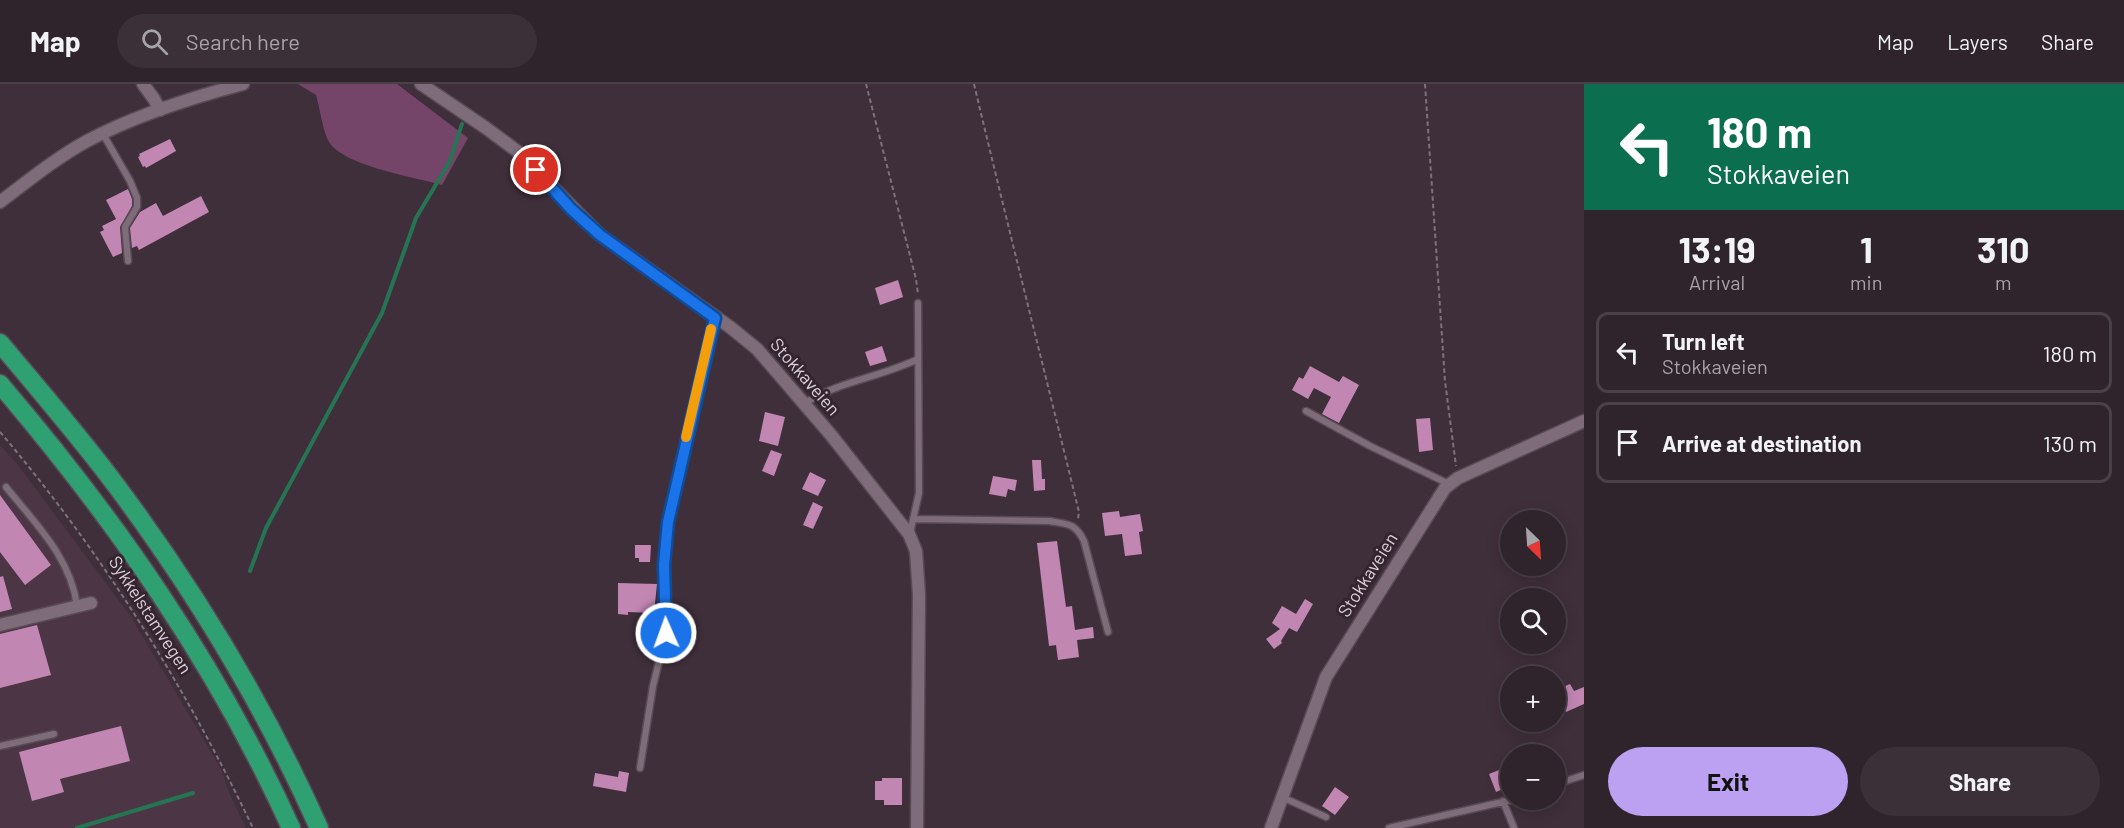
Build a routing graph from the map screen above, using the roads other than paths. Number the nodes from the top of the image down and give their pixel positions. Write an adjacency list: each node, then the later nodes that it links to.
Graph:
1 (143, 84): 4 (street)
2 (243, 84): 4 (street)
3 (421, 84): 9 (street, Stokkaveien)
4 (160, 110): 5 (street)
5 (104, 134): 6 (street); 7 (lane)
6 (0, 202)
7 (128, 261)
8 (918, 303): 11 (lane)
9 (715, 318): 13 (street, Stokkaveien); 26 (lane)
10 (0, 343): 34 (highway)
11 (918, 359): 13 (lane); 18 (lane)
12 (0, 384): 33 (highway)
13 (804, 404): 19 (street, Stokkaveien)
14 (1306, 411): 16 (lane)
15 (1584, 421): 16 (street)
16 (1453, 481): 29 (street, Stokkaveien)
17 (6, 487): 21 (lane)
18 (915, 519): 19 (lane); 23 (lane)
19 (909, 534): 35 (street, Stokkaveien)
20 (91, 603): 21 (street)
21 (77, 606): 22 (street)
22 (0, 626)
23 (1108, 632)
24 (54, 734): 25 (lane)
25 (0, 746)
26 (640, 768)
27 (1584, 775): 28 (lane)
28 (1566, 781)
29 (1281, 796): 32 (lane); 36 (street, Stokkaveien)
30 (1500, 802): 37 (lane)
31 (1507, 810): 38 (lane)
32 (1326, 817)
33 (291, 828)
34 (319, 828)
35 (917, 828)
36 (1271, 828)
37 (1389, 828)
38 (1514, 828)

